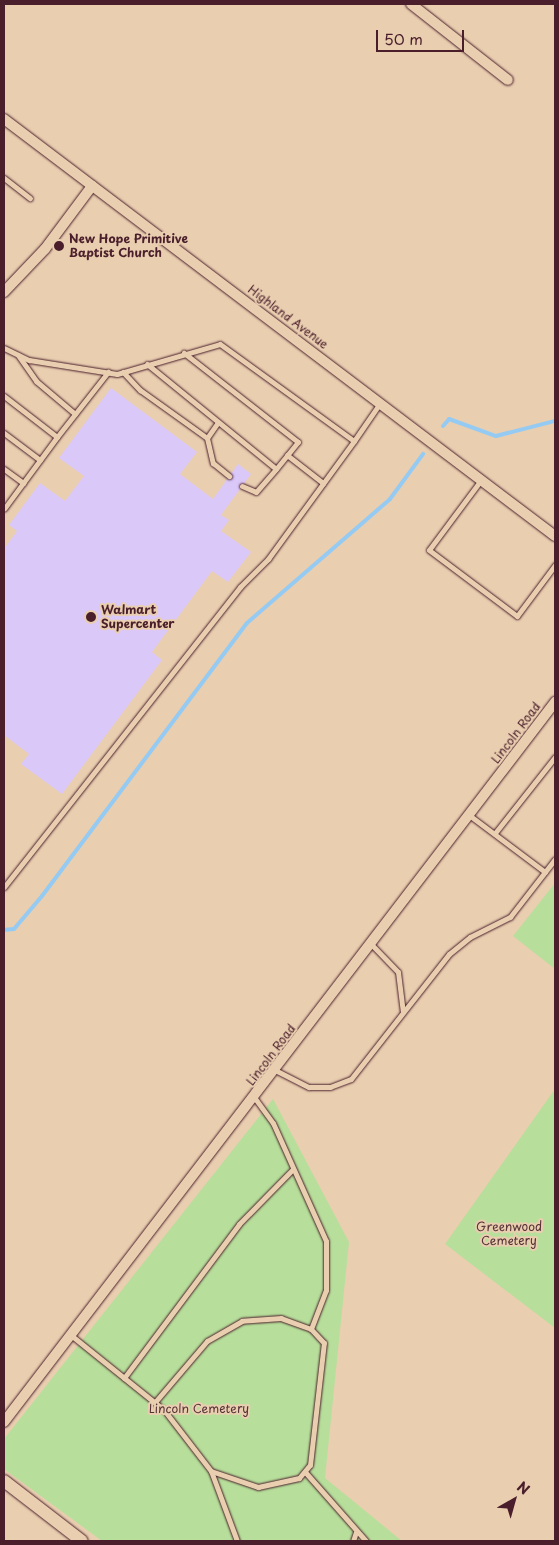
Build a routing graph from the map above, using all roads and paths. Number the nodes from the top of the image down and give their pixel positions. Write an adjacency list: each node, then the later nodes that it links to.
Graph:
1 (411, 4): 2 (street)
2 (508, 80)
3 (5, 122): 5 (street, Highland Avenue)
4 (4, 178): 6 (lane)
5 (92, 186): 7 (street); 15 (street, Highland Avenue)
6 (30, 198)
7 (4, 292)
8 (4, 348): 10 (lane)
9 (184, 354): 11 (lane); 21 (lane); 22 (lane)
10 (17, 355): 12 (lane); 16 (lane)
11 (147, 364): 13 (lane); 17 (lane)
12 (108, 372): 13 (lane); 16 (lane)
13 (122, 372): 20 (lane)
14 (4, 396): 19 (lane)
15 (380, 403): 21 (lane); 27 (street, Highland Avenue)
16 (75, 414): 19 (lane)
17 (218, 422): 20 (lane); 25 (lane)
18 (4, 433): 23 (lane)
19 (57, 437): 23 (lane)
20 (207, 438): 26 (lane)
21 (354, 441): 29 (lane)
22 (287, 455): 25 (lane); 29 (lane)
23 (40, 460): 28 (lane)
24 (4, 469): 28 (lane)
25 (276, 470): 30 (lane)
26 (229, 476)
27 (482, 480): 32 (street, Highland Avenue); 33 (lane)
28 (23, 483): 31 (lane)
29 (323, 483): 40 (lane)
30 (242, 486)
31 (4, 508)
32 (555, 536)
33 (555, 565)
34 (555, 702): 36 (street, Lincoln Road)
35 (555, 757): 37 (lane)
36 (469, 815): 37 (lane); 41 (street, Lincoln Road)
37 (495, 832): 39 (lane)
38 (555, 859): 39 (lane)
39 (545, 872): 42 (lane)
40 (4, 887)
41 (371, 944): 42 (lane); 43 (street, Lincoln Road)
42 (402, 1014): 43 (lane)
43 (275, 1070): 44 (street, Lincoln Road)
44 (254, 1097): 45 (lane); 47 (street, Lincoln Road)
45 (292, 1170): 46 (lane); 48 (lane)
46 (310, 1329): 49 (lane); 52 (lane)
47 (72, 1336): 48 (lane); 50 (street, Lincoln Road)
48 (124, 1378): 49 (lane)
49 (155, 1402): 51 (lane)
50 (4, 1422)
51 (211, 1470): 52 (lane); 56 (lane)
52 (306, 1473): 54 (lane)
53 (4, 1481): 55 (street)
54 (356, 1532): 57 (lane); 58 (lane)
55 (82, 1541)
56 (237, 1541)
57 (353, 1541)
58 (366, 1541)

